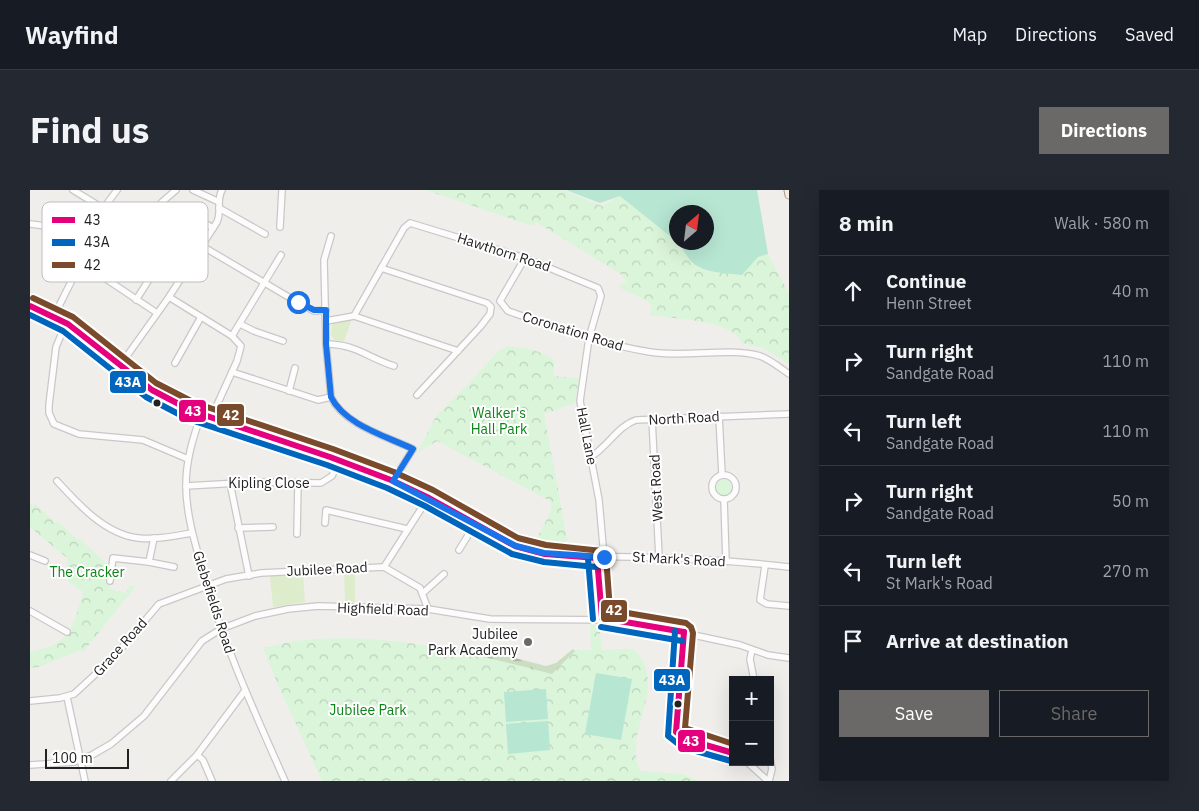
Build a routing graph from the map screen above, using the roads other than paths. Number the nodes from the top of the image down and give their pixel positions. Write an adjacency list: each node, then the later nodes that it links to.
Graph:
1 (73, 190): 10 (street)
2 (117, 190): 11 (street)
3 (176, 190): 12 (street)
4 (193, 190): 9 (street)
5 (222, 190): 9 (street)
6 (282, 190): 15 (street)
7 (788, 190): 8 (main road)
8 (789, 195)
9 (217, 201): 13 (street)
10 (92, 202)
11 (108, 202)
12 (162, 202)
13 (219, 208): 16 (street); 17 (street)
14 (208, 225): 16 (street)
15 (280, 227)
16 (213, 228): 18 (street)
17 (265, 234)
18 (208, 236)
19 (331, 236): 33 (street)
20 (208, 250): 28 (street)
21 (281, 255): 28 (street)
22 (525, 258): 23 (street, Hawthorn Road); 29 (street, Hawthorn Road); 42 (street, Coronation Road)
23 (381, 268): 36 (street); 45 (street)
24 (71, 282): 35 (street)
25 (111, 282): 31 (street)
26 (147, 282): 31 (street)
27 (178, 282): 30 (street)
28 (263, 283): 33 (street); 40 (street)
29 (598, 288): 42 (street, Hall Lane)
30 (169, 297): 34 (street); 37 (street)
31 (136, 300): 34 (street)
32 (30, 306): 35 (street, St Mark's Road)
33 (326, 310): 38 (street)
34 (157, 313): 47 (street)
35 (54, 316): 39 (street, St Mark's Road)
36 (354, 316): 38 (street); 45 (street)
37 (201, 317): 41 (street); 46 (street)
38 (326, 321): 44 (street)
39 (66, 323): 47 (street, St Mark's Road); 61 (street)
40 (240, 324): 41 (street); 43 (street)
41 (232, 336): 50 (street)
42 (589, 338): 51 (street, Coronation Road); 60 (street, Hall Lane)
43 (283, 341)
44 (326, 344): 48 (street); 54 (street)
45 (458, 351): 53 (street)
46 (175, 363)
47 (119, 366): 56 (street, St Mark's Road)
48 (394, 366)
49 (295, 368): 52 (street)
50 (232, 372): 52 (street); 58 (street)
51 (789, 374)
52 (289, 391): 54 (street)
53 (417, 395)
54 (331, 397): 65 (street)
55 (789, 414): 57 (street, North Road)
56 (201, 415): 58 (street, St Mark's Road); 61 (street, Glebefields Road)
57 (719, 416): 59 (street, North Road); 63 (street)
58 (211, 418): 62 (street, St Mark's Road)
59 (652, 419): 60 (street, North Road); 82 (street, West Road)
60 (592, 456): 81 (street, Hall Lane)
61 (188, 459): 68 (street, Glebefields Road)
62 (339, 460): 65 (street, St Mark's Road); 67 (street, Kipling Close)
63 (722, 475): 70 (street); 70 (street)
64 (57, 481): 78 (street)
65 (393, 481): 69 (street, St Mark's Road)
66 (230, 482): 67 (street, Kipling Close); 68 (street, Kipling Close); 74 (street)
67 (298, 483): 77 (street)
68 (186, 486): 76 (street, Glebefields Road)
69 (428, 498): 72 (street, St Mark's Road); 75 (street)
70 (724, 500): 84 (street)
71 (325, 523): 75 (street)
72 (475, 524): 79 (street); 81 (street, St Mark's Road)
73 (273, 527): 74 (street)
74 (238, 528): 91 (street)
75 (407, 529): 88 (street)
76 (192, 533): 78 (street); 93 (street, Glebefields Road)
77 (297, 534)
78 (154, 538): 85 (street)
79 (459, 550)
80 (30, 555): 83 (street)
81 (601, 557): 82 (street, St Mark's Road); 98 (street, Hall Lane)
82 (659, 557): 84 (street, St Mark's Road)
83 (45, 561)
84 (726, 561): 86 (street, St Mark's Road)
85 (149, 562): 87 (street); 92 (street)
86 (765, 566): 89 (street, St Mark's Road); 95 (street)
87 (174, 567)
88 (384, 567): 91 (street, Jubilee Road); 94 (street, Jubilee Road)
89 (789, 567)
90 (444, 574): 94 (street)
91 (249, 576): 93 (street, Jubilee Road)
92 (110, 581)
93 (207, 585): 99 (street, Glebefields Road); 106 (street, Grace Road)
94 (424, 592): 96 (street)
95 (789, 606)
96 (428, 609): 98 (street, Highfield Road); 99 (street, Highfield Road)
97 (30, 611): 100 (street)
98 (602, 618): 101 (street, Highfield Road)
99 (221, 629): 105 (street, Glebefields Road); 110 (street, Highfield Road)
100 (67, 632)
101 (684, 632): 102 (street, Highfield Road); 108 (street)
102 (752, 650): 103 (street, Highfield Road); 104 (street)
103 (789, 658)
104 (753, 676)
105 (244, 692): 109 (street); 117 (street, Glebefields Road)
106 (67, 697): 107 (street, Grace Road); 110 (street)
107 (30, 701)
108 (729, 752)
109 (197, 755): 115 (street); 116 (street)
110 (80, 759): 111 (street, Highfield Road); 114 (street)
111 (30, 765)
112 (752, 766): 118 (street)
113 (771, 766): 118 (street)
114 (85, 781)
115 (171, 781)
116 (212, 781)
117 (285, 781)
118 (769, 781)

